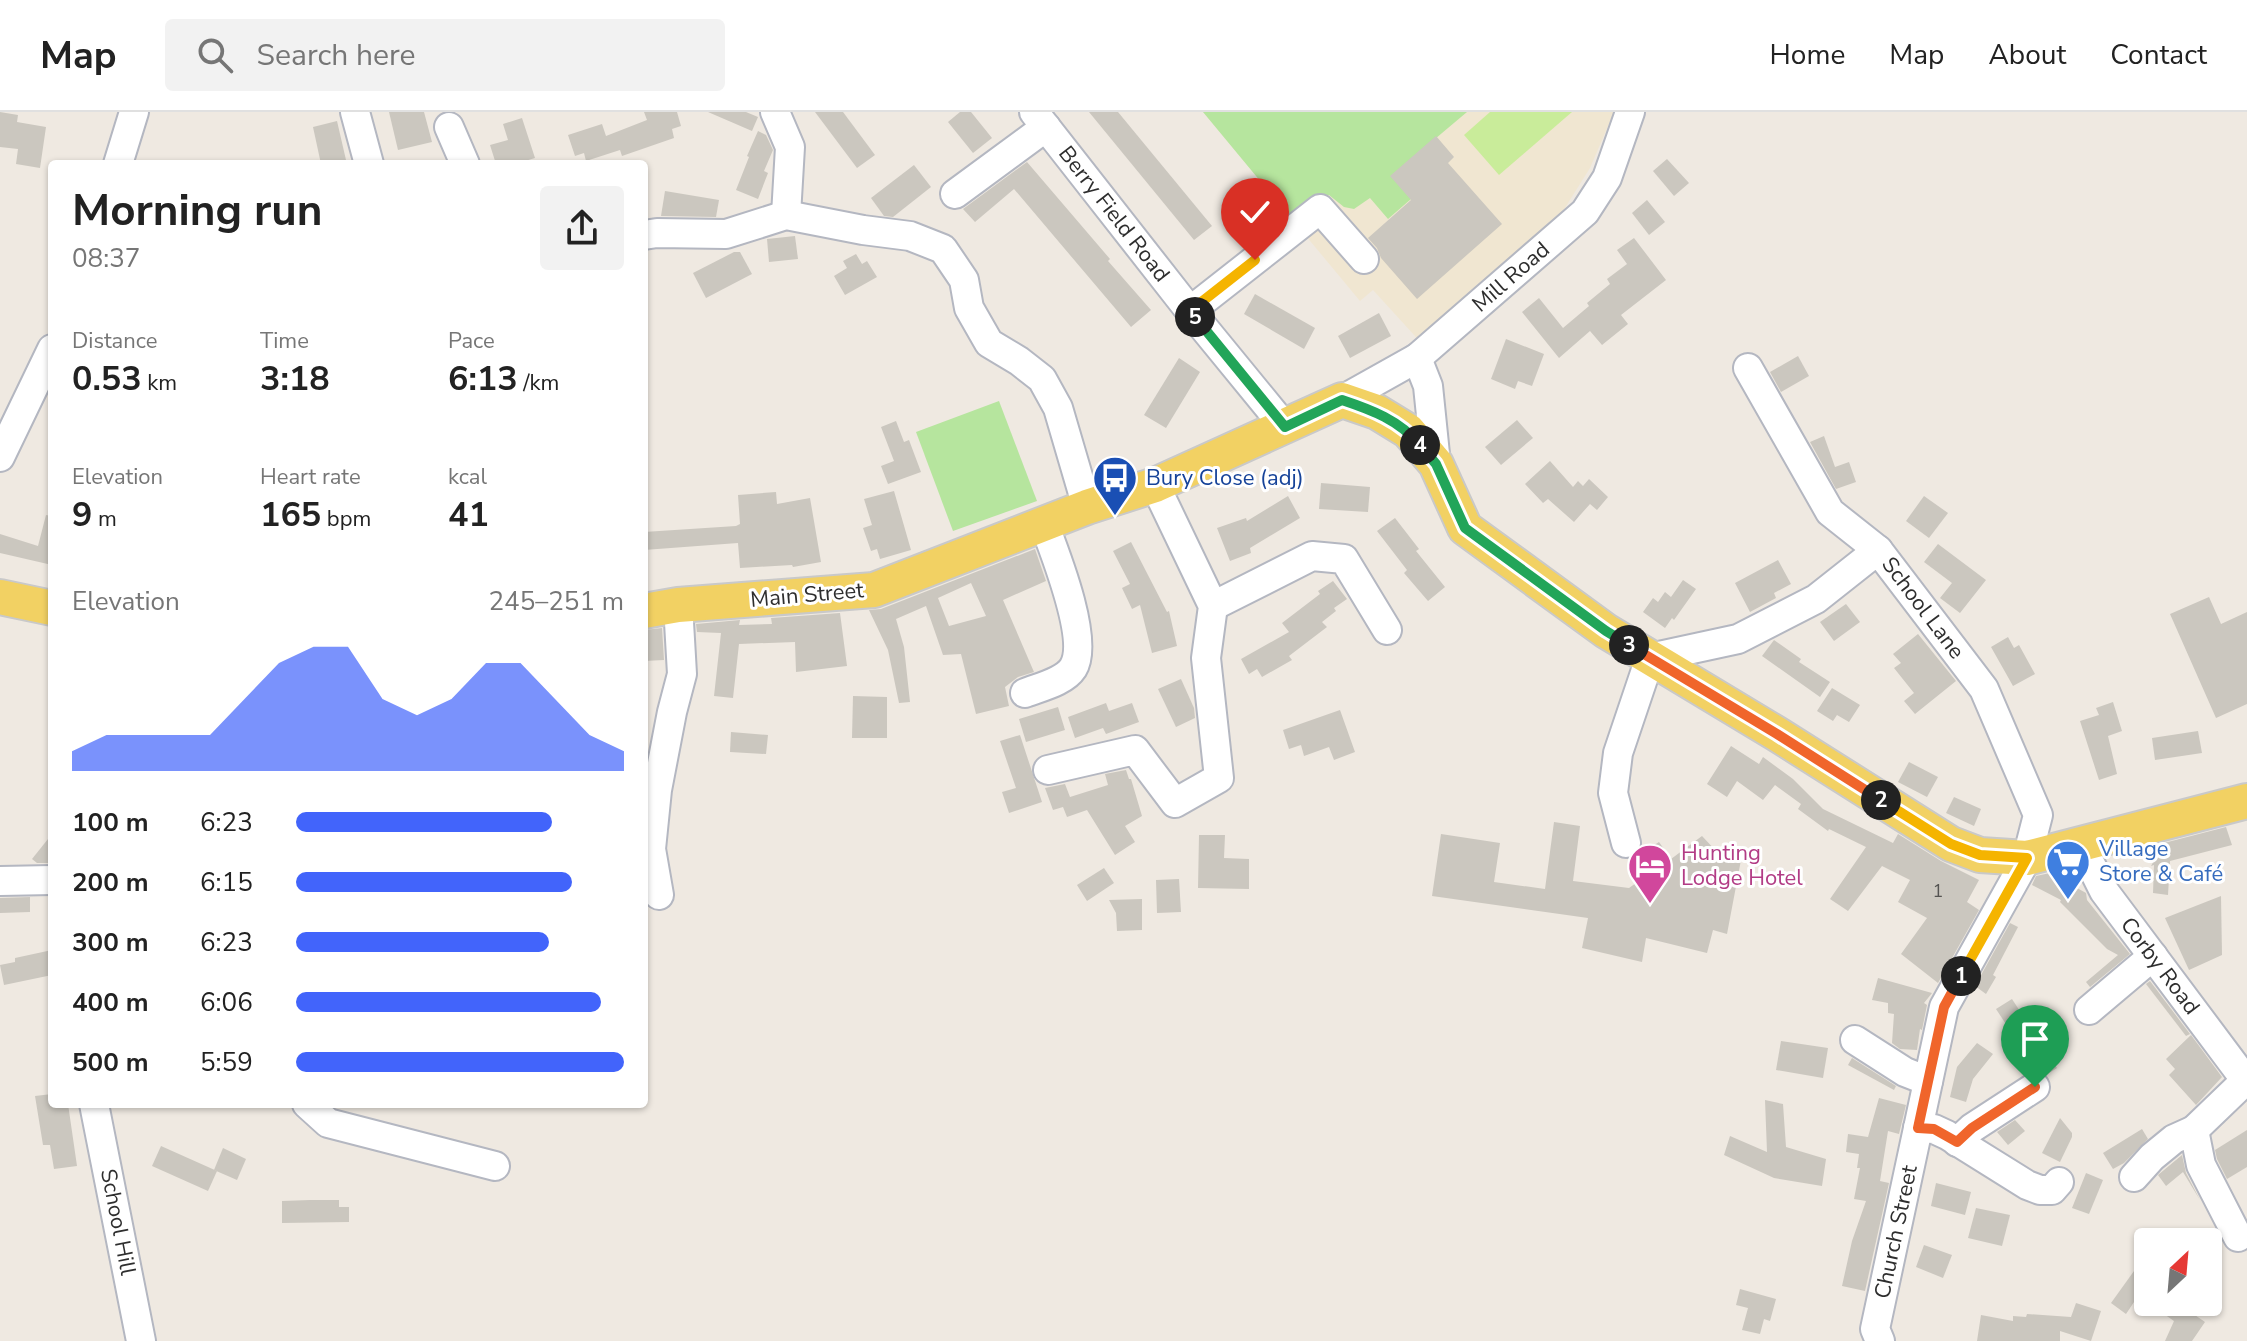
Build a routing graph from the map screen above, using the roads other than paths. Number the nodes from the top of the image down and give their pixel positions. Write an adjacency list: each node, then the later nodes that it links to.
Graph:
1 (134, 112): 7 (street)
2 (355, 112): 8 (street)
3 (775, 112): 11 (street)
4 (1630, 112): 16 (street, Mill Road)
5 (1040, 120): 10 (street); 14 (street, Berry Field Road)
6 (449, 127): 9 (street)
7 (119, 160)
8 (368, 160)
9 (463, 160)
10 (955, 194)
11 (786, 215): 12 (street); 23 (street)
12 (648, 229)
13 (1364, 259): 14 (street)
14 (1190, 311): 19 (street, Berry Field Road)
15 (48, 357): 20 (street)
16 (1417, 358): 18 (street, Mill Road); 21 (street)
17 (1748, 368): 25 (street)
18 (1342, 400): 19 (main road, Main Street); 21 (main road)
19 (1285, 427): 22 (main road, Main Street)
20 (0, 457)
21 (1436, 464): 32 (main road)
22 (1155, 485): 23 (main road, Main Street); 28 (street)
23 (1087, 507): 24 (main road, Main Street)
24 (1049, 523): 27 (main road, Main Street); 33 (street)
25 (1878, 550): 32 (street, School Lane); 38 (street, School Lane)
26 (0, 597): 29 (main road)
27 (678, 605): 30 (main road, Main Street); 41 (street)
28 (1213, 606): 31 (street); 34 (street)
29 (48, 607)
30 (648, 610)
31 (1387, 630)
32 (1650, 658): 36 (street); 38 (main road)
33 (1025, 693)
34 (1048, 770)
35 (2247, 801): 37 (main road)
36 (1626, 843)
37 (2081, 845): 38 (main road); 42 (street, Corby Road)
38 (2027, 858): 45 (street, Church Street)
39 (48, 880): 40 (street)
40 (0, 881)
41 (659, 895)
42 (2153, 956): 43 (street); 46 (street, Corby Road)
43 (2089, 1010)
44 (1855, 1040): 45 (street)
45 (1928, 1081): 50 (street, Church Street)
46 (2246, 1081): 51 (street)
47 (2035, 1087): 52 (street)
48 (95, 1108): 57 (street, School Hill)
49 (311, 1108): 53 (street)
50 (1918, 1128): 52 (street); 58 (street, Church Street)
51 (2194, 1130): 54 (street); 56 (street)
52 (1957, 1142): 55 (street)
53 (495, 1166)
54 (2134, 1177)
55 (2059, 1182)
56 (2238, 1237)
57 (141, 1341)
58 (1880, 1341)

